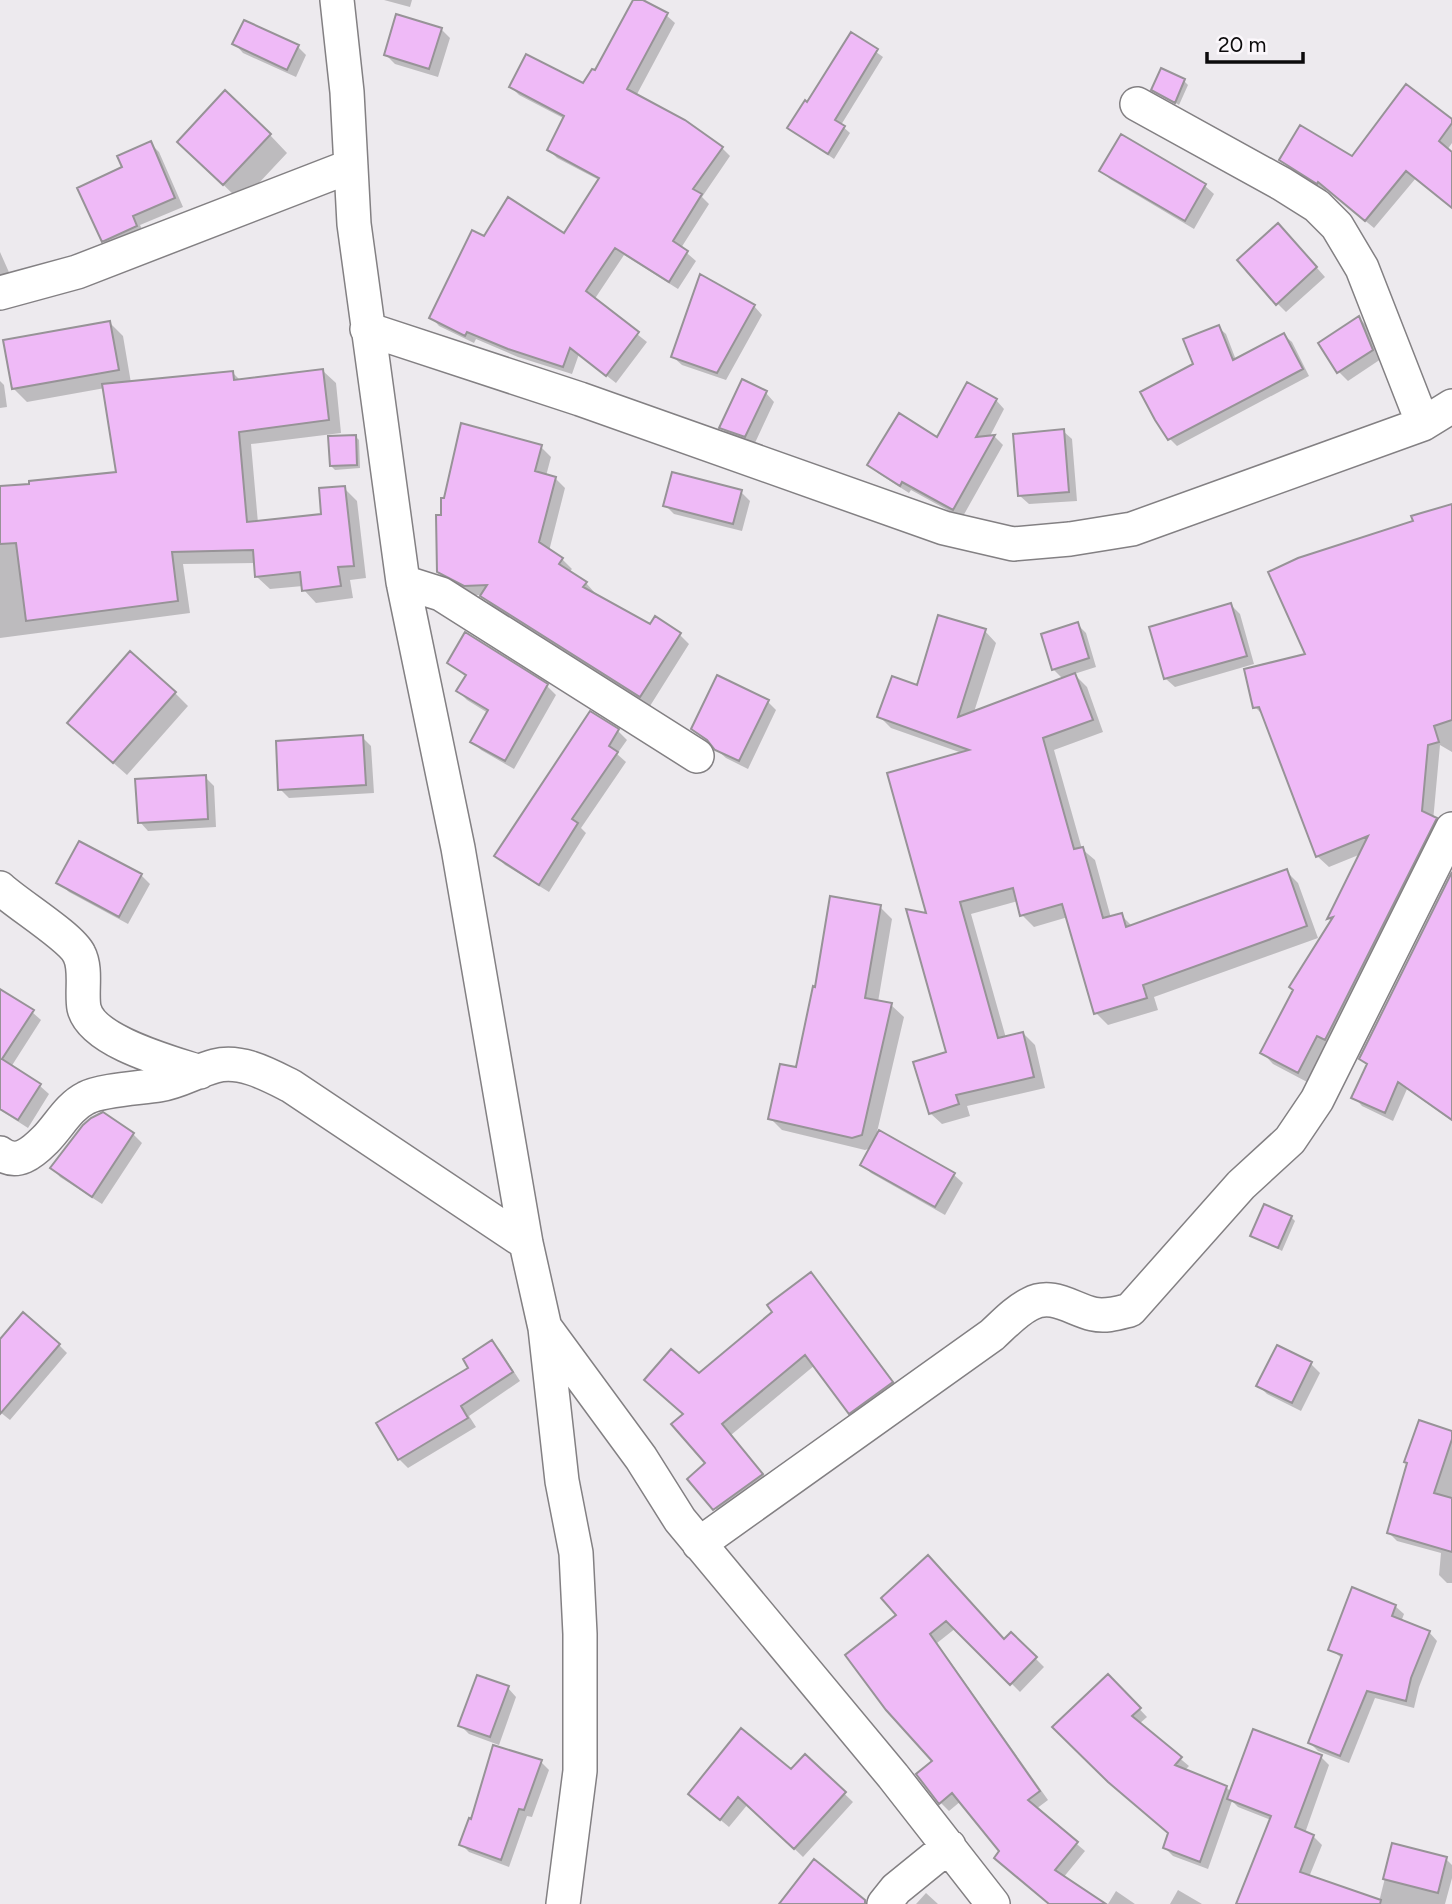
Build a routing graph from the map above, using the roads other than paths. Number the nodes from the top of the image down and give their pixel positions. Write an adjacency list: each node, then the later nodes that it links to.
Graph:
1 (337, 0): 3 (street)
2 (1138, 104): 7 (street)
3 (351, 166): 4 (street); 5 (street)
4 (0, 293)
5 (367, 329): 7 (street); 8 (street)
6 (1452, 406): 7 (street)
7 (1423, 424)
8 (403, 582): 9 (street); 14 (street)
9 (698, 756)
10 (1452, 829): 16 (street)
11 (0, 888): 12 (street)
12 (200, 1072): 13 (street); 14 (street)
13 (0, 1153)
14 (526, 1243): 15 (street)
15 (545, 1328): 16 (street); 18 (street)
16 (699, 1544): 17 (street)
17 (949, 1846): 19 (street); 20 (street)
18 (563, 1904)
19 (884, 1904)
20 (993, 1904)

